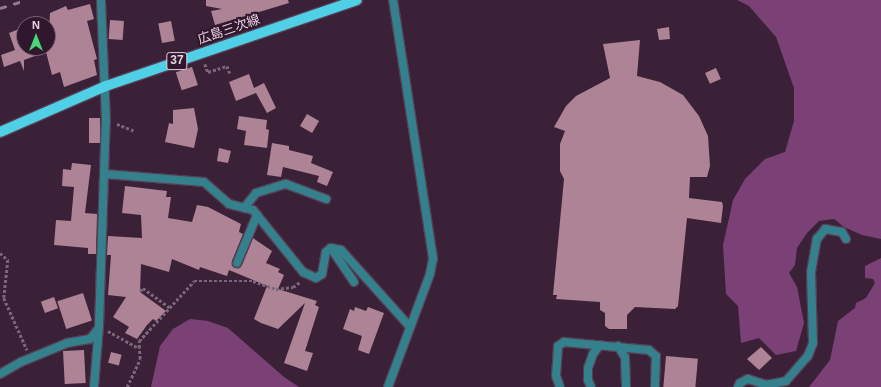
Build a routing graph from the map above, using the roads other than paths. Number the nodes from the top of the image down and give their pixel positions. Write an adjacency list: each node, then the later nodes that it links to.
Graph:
1 (102, 0): 4 (street)
2 (357, 0): 4 (main road, 広島三次線 / 37)
3 (393, 0): 15 (street)
4 (106, 86): 5 (main road, 広島三次線 / 37); 6 (street)
5 (0, 132)
6 (105, 174): 8 (street); 14 (street)
7 (326, 199): 8 (street)
8 (244, 208): 9 (street)
9 (257, 215): 11 (street); 12 (street)
10 (846, 239): 25 (street)
11 (331, 248): 13 (street); 15 (street)
12 (237, 264)
13 (354, 282)
14 (99, 326): 18 (street); 19 (street)
15 (410, 328): 20 (street)
16 (600, 345): 17 (street); 21 (street); 22 (street)
17 (618, 346): 23 (street); 24 (street)
18 (0, 374)
19 (94, 387)
20 (388, 387)
21 (560, 387)
22 (591, 387)
23 (626, 387)
24 (655, 387)
25 (738, 387)

